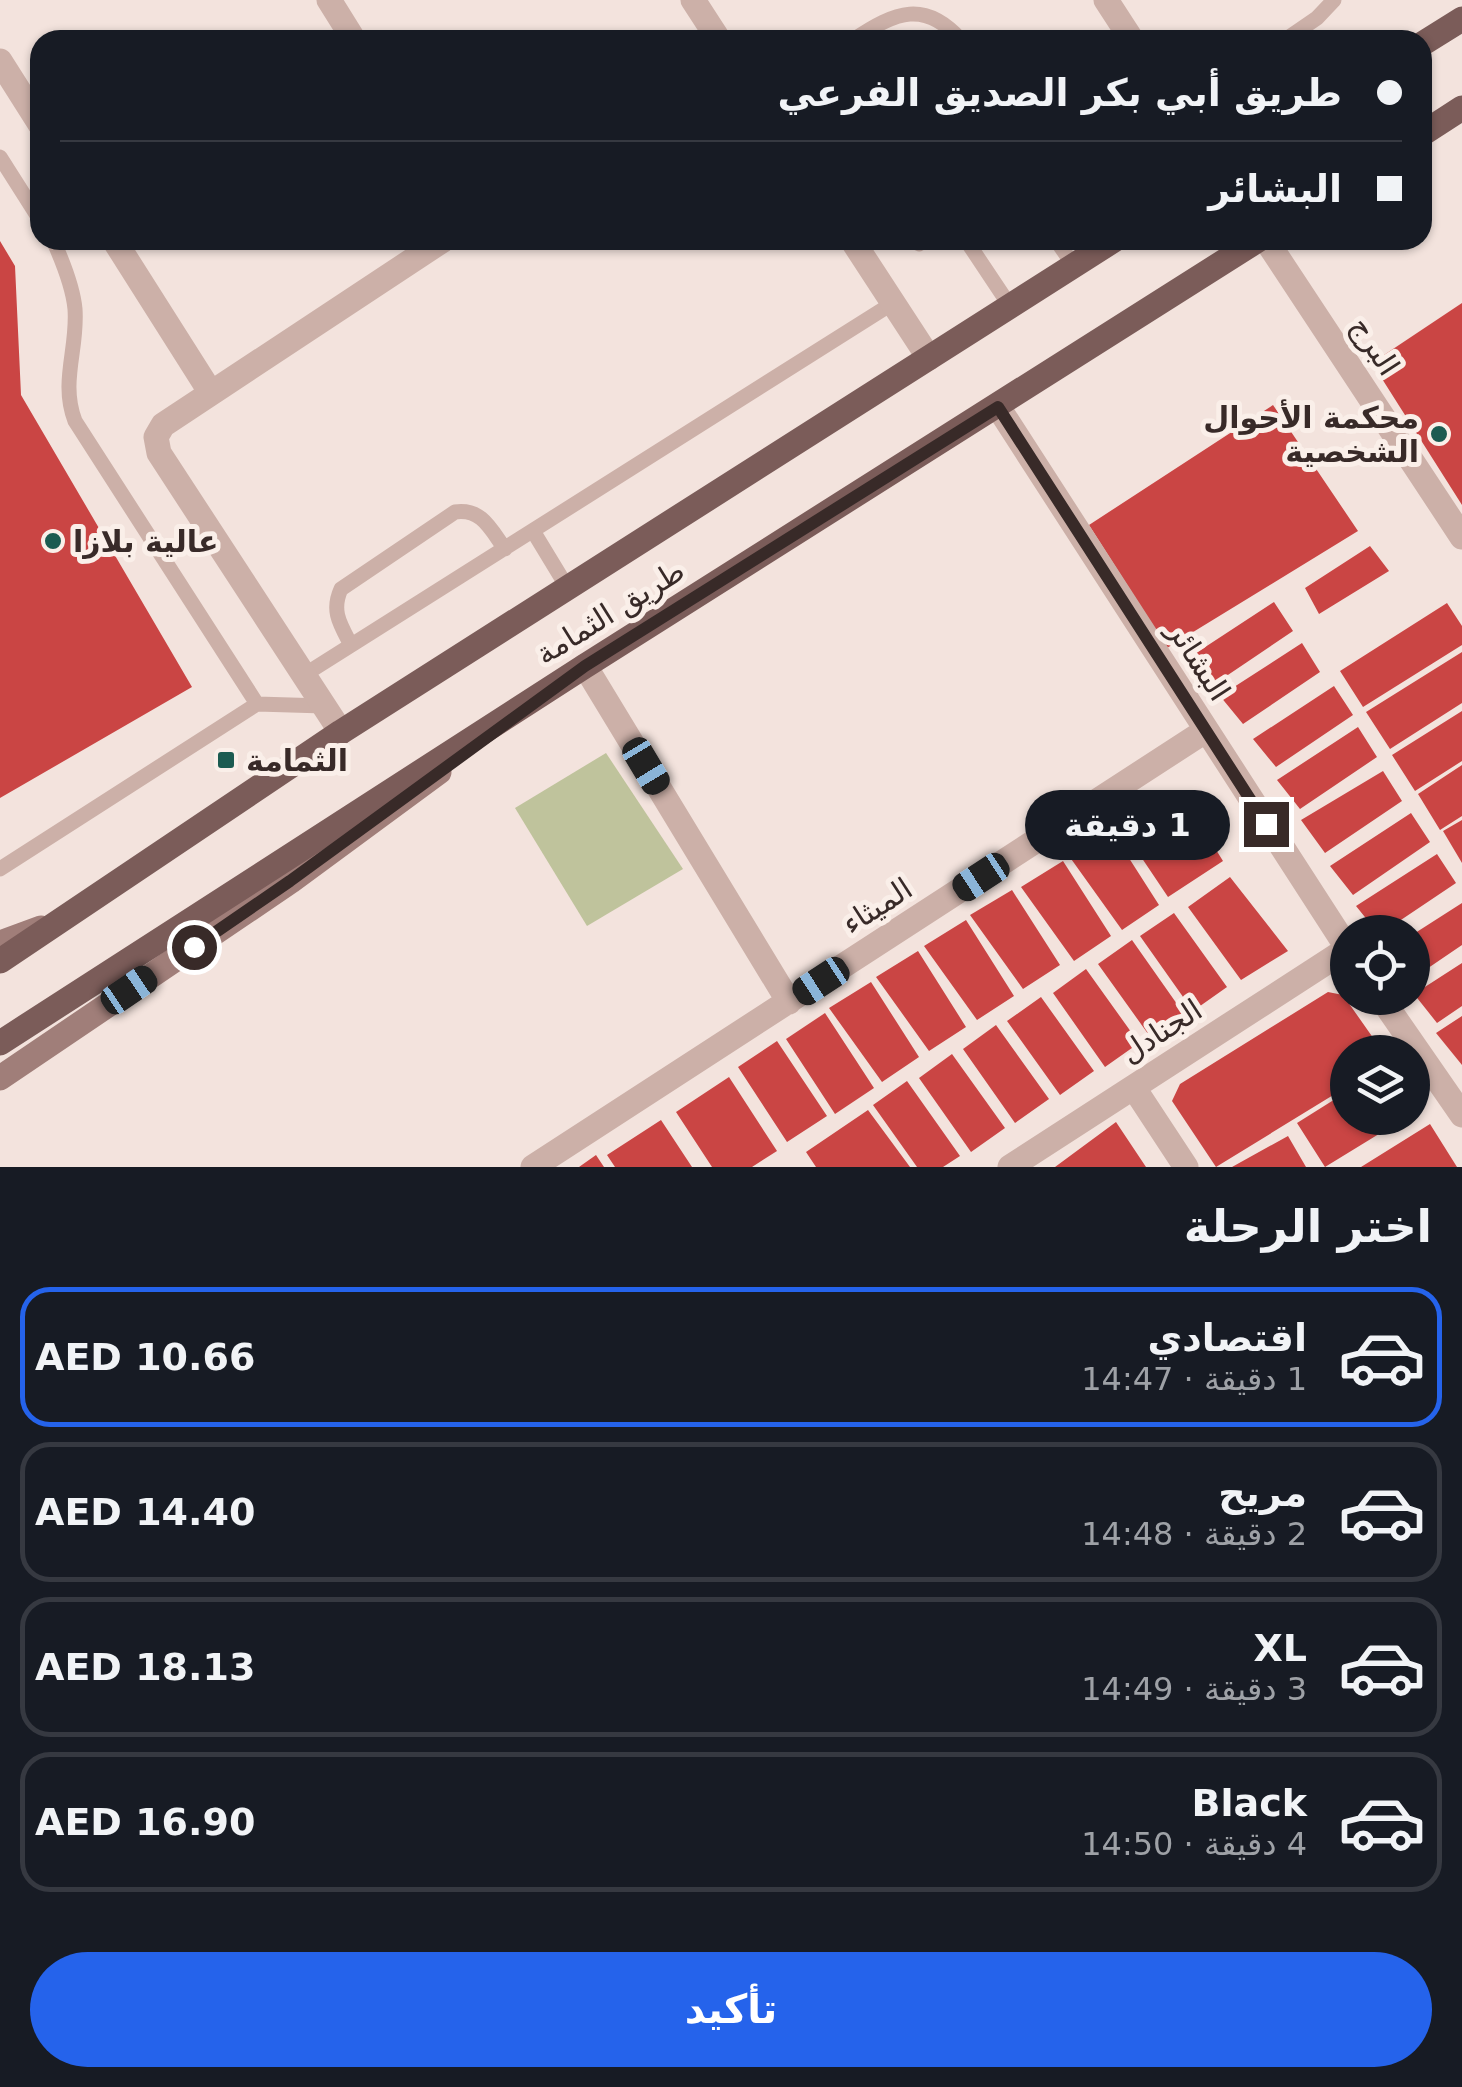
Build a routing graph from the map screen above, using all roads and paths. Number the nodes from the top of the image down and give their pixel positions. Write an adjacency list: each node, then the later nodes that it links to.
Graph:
1 (328, 0): 6 (street)
2 (693, 0): 7 (street)
3 (1106, 0): 10 (street)
4 (1334, 0): 11 (lane)
5 (1462, 19): 12 (main road)
6 (348, 30)
7 (712, 30)
8 (868, 30): 9 (lane)
9 (953, 30)
10 (1126, 30)
11 (1300, 30)
12 (1432, 38)
13 (0, 61): 14 (street)
14 (30, 108)
15 (1462, 108): 16 (main road)
16 (1432, 128)
17 (0, 156): 18 (lane)
18 (30, 204)
19 (56, 250): 41 (lane)
20 (120, 250): 32 (street)
21 (428, 250): 32 (street)
22 (858, 250): 29 (street)
23 (973, 250): 30 (lane)
24 (1063, 250): 28 (lane)
25 (1099, 250): 28 (main road, طريق الثمامة)
26 (1242, 250): 33 (main road, طريق الثمامة)
27 (1273, 250): 35 (street, البرج)
28 (1074, 266): 30 (main road, طريق الثمامة)
29 (892, 303): 31 (street); 34 (lane)
30 (1010, 306): 31 (main road, طريق الثمامة)
31 (928, 358): 37 (main road, طريق الثمامة)
32 (210, 393): 40 (street)
33 (998, 407): 39 (main road, طريق الثمامة); 43 (street, البشائر)
34 (533, 531): 36 (lane); 37 (lane)
35 (1462, 537)
36 (505, 549): 38 (lane); 38 (lane)
37 (567, 587): 44 (main road, طريق الثمامة)
38 (350, 645): 40 (lane)
39 (585, 666): 51 (street); 53 (main road, طريق الثمامة); 54 (main road)
40 (304, 674): 42 (street)
41 (257, 704): 42 (lane); 45 (lane)
42 (324, 706): 44 (street)
43 (1206, 731): 47 (street, البشائر); 51 (street, الميثاء)
44 (341, 732): 46 (main road, طريق الثمامة)
45 (0, 869)
46 (59, 920): 48 (main road); 50 (main road, طريق الثمامة)
47 (1330, 923)
48 (0, 943)
49 (1330, 960): 55 (street, الجنادل)
50 (0, 961)
51 (789, 1002): 57 (street, الميثاء)
52 (1393, 1015): 56 (street)
53 (0, 1042)
54 (0, 1078)
55 (1134, 1088): 58 (street, الجنادل); 59 (street)
56 (1461, 1113)
57 (533, 1167)
58 (1010, 1167)
59 (1186, 1167)

